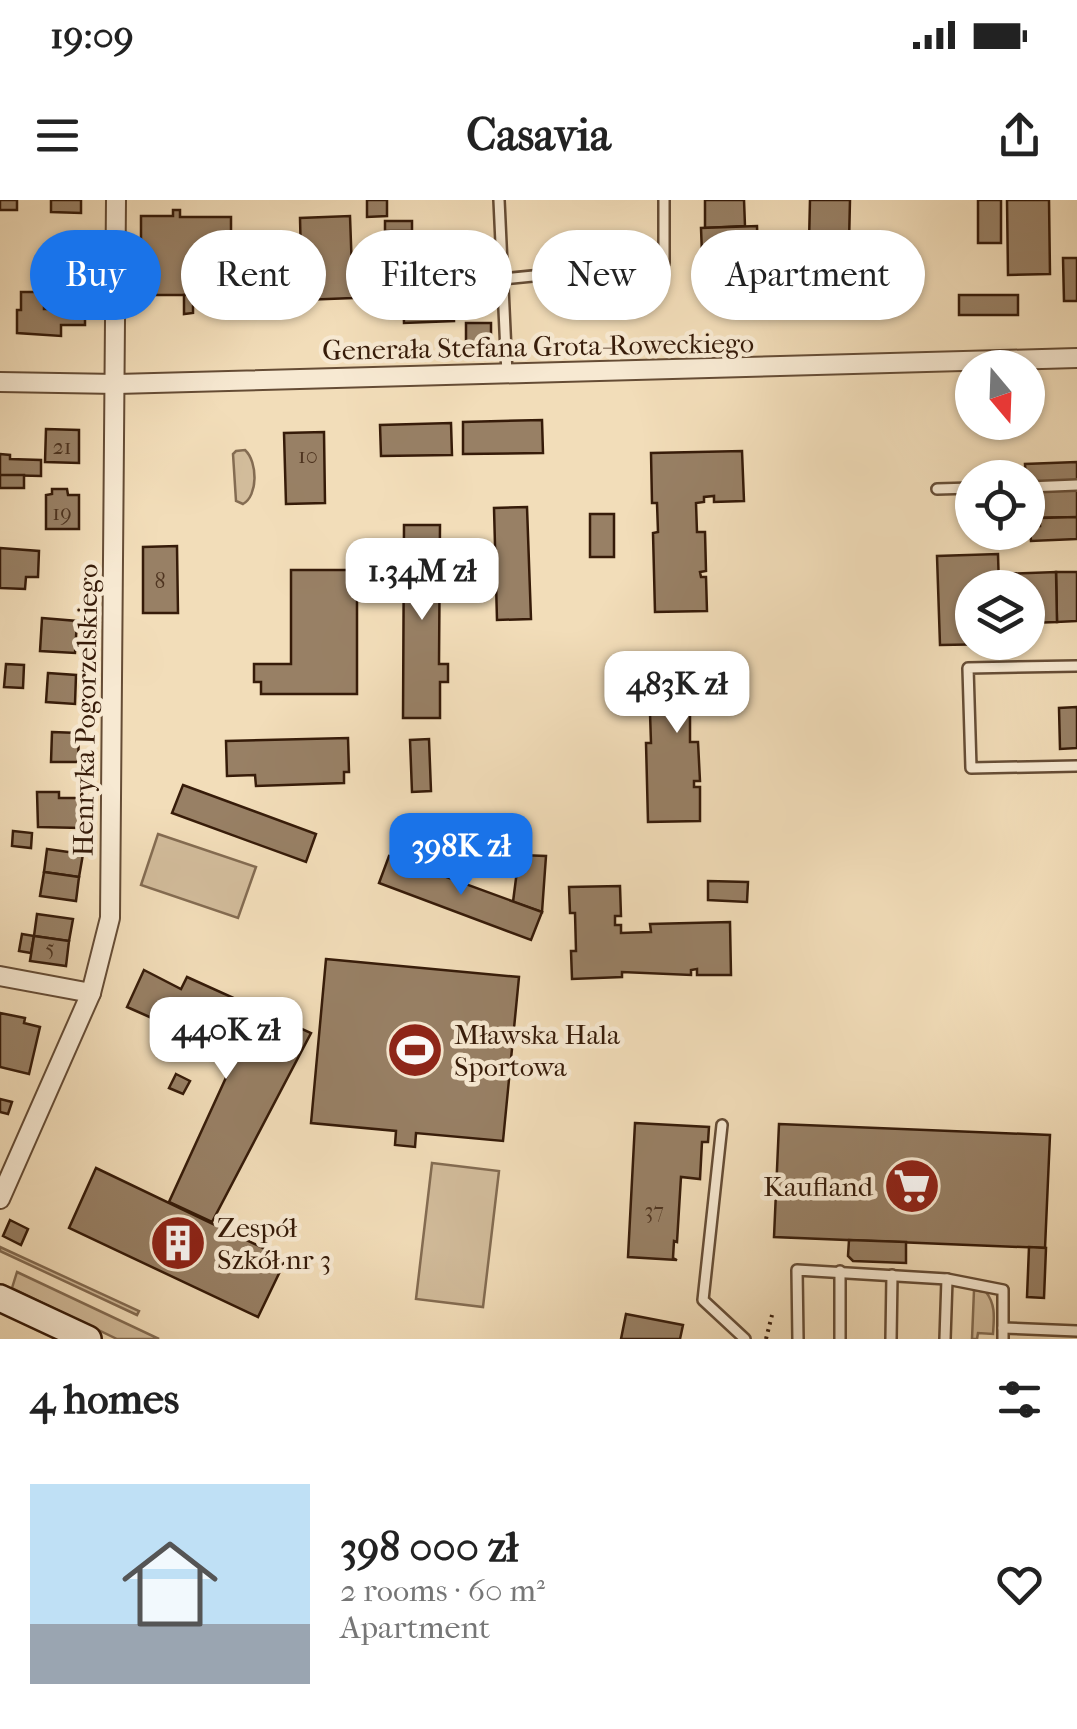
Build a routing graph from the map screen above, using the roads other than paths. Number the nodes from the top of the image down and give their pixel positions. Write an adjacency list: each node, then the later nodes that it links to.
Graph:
1 (116, 200): 10 (street, Henryka Pogorzelskiego)
2 (499, 200): 4 (lane)
3 (664, 200): 5 (lane)
4 (500, 230)
5 (512, 278)
6 (504, 320): 8 (lane)
7 (1077, 358): 8 (street, Generała Stefana Grota-Roweckiego)
8 (506, 374): 10 (street, Generała Stefana Grota-Roweckiego)
9 (0, 382): 10 (street, Generała Stefana Grota-Roweckiego)
10 (116, 384): 18 (street, Henryka Pogorzelskiego)
11 (1077, 486): 12 (lane)
12 (1045, 487)
13 (955, 488): 14 (lane)
14 (938, 489)
15 (1077, 666): 16 (lane)
16 (1077, 766)
17 (0, 976): 18 (street)
18 (92, 993): 20 (street, Henryka Pogorzelskiego)
19 (722, 1125): 28 (lane)
20 (0, 1199)
21 (840, 1271): 22 (lane); 29 (lane); 30 (lane)
22 (892, 1275): 23 (lane); 31 (lane)
23 (947, 1280): 26 (lane); 32 (lane)
24 (0, 1298): 27 (main road)
25 (1077, 1331): 26 (lane)
26 (1003, 1333)
27 (88, 1339)
28 (744, 1339)
29 (798, 1339)
30 (840, 1339)
31 (891, 1339)
32 (946, 1339)

